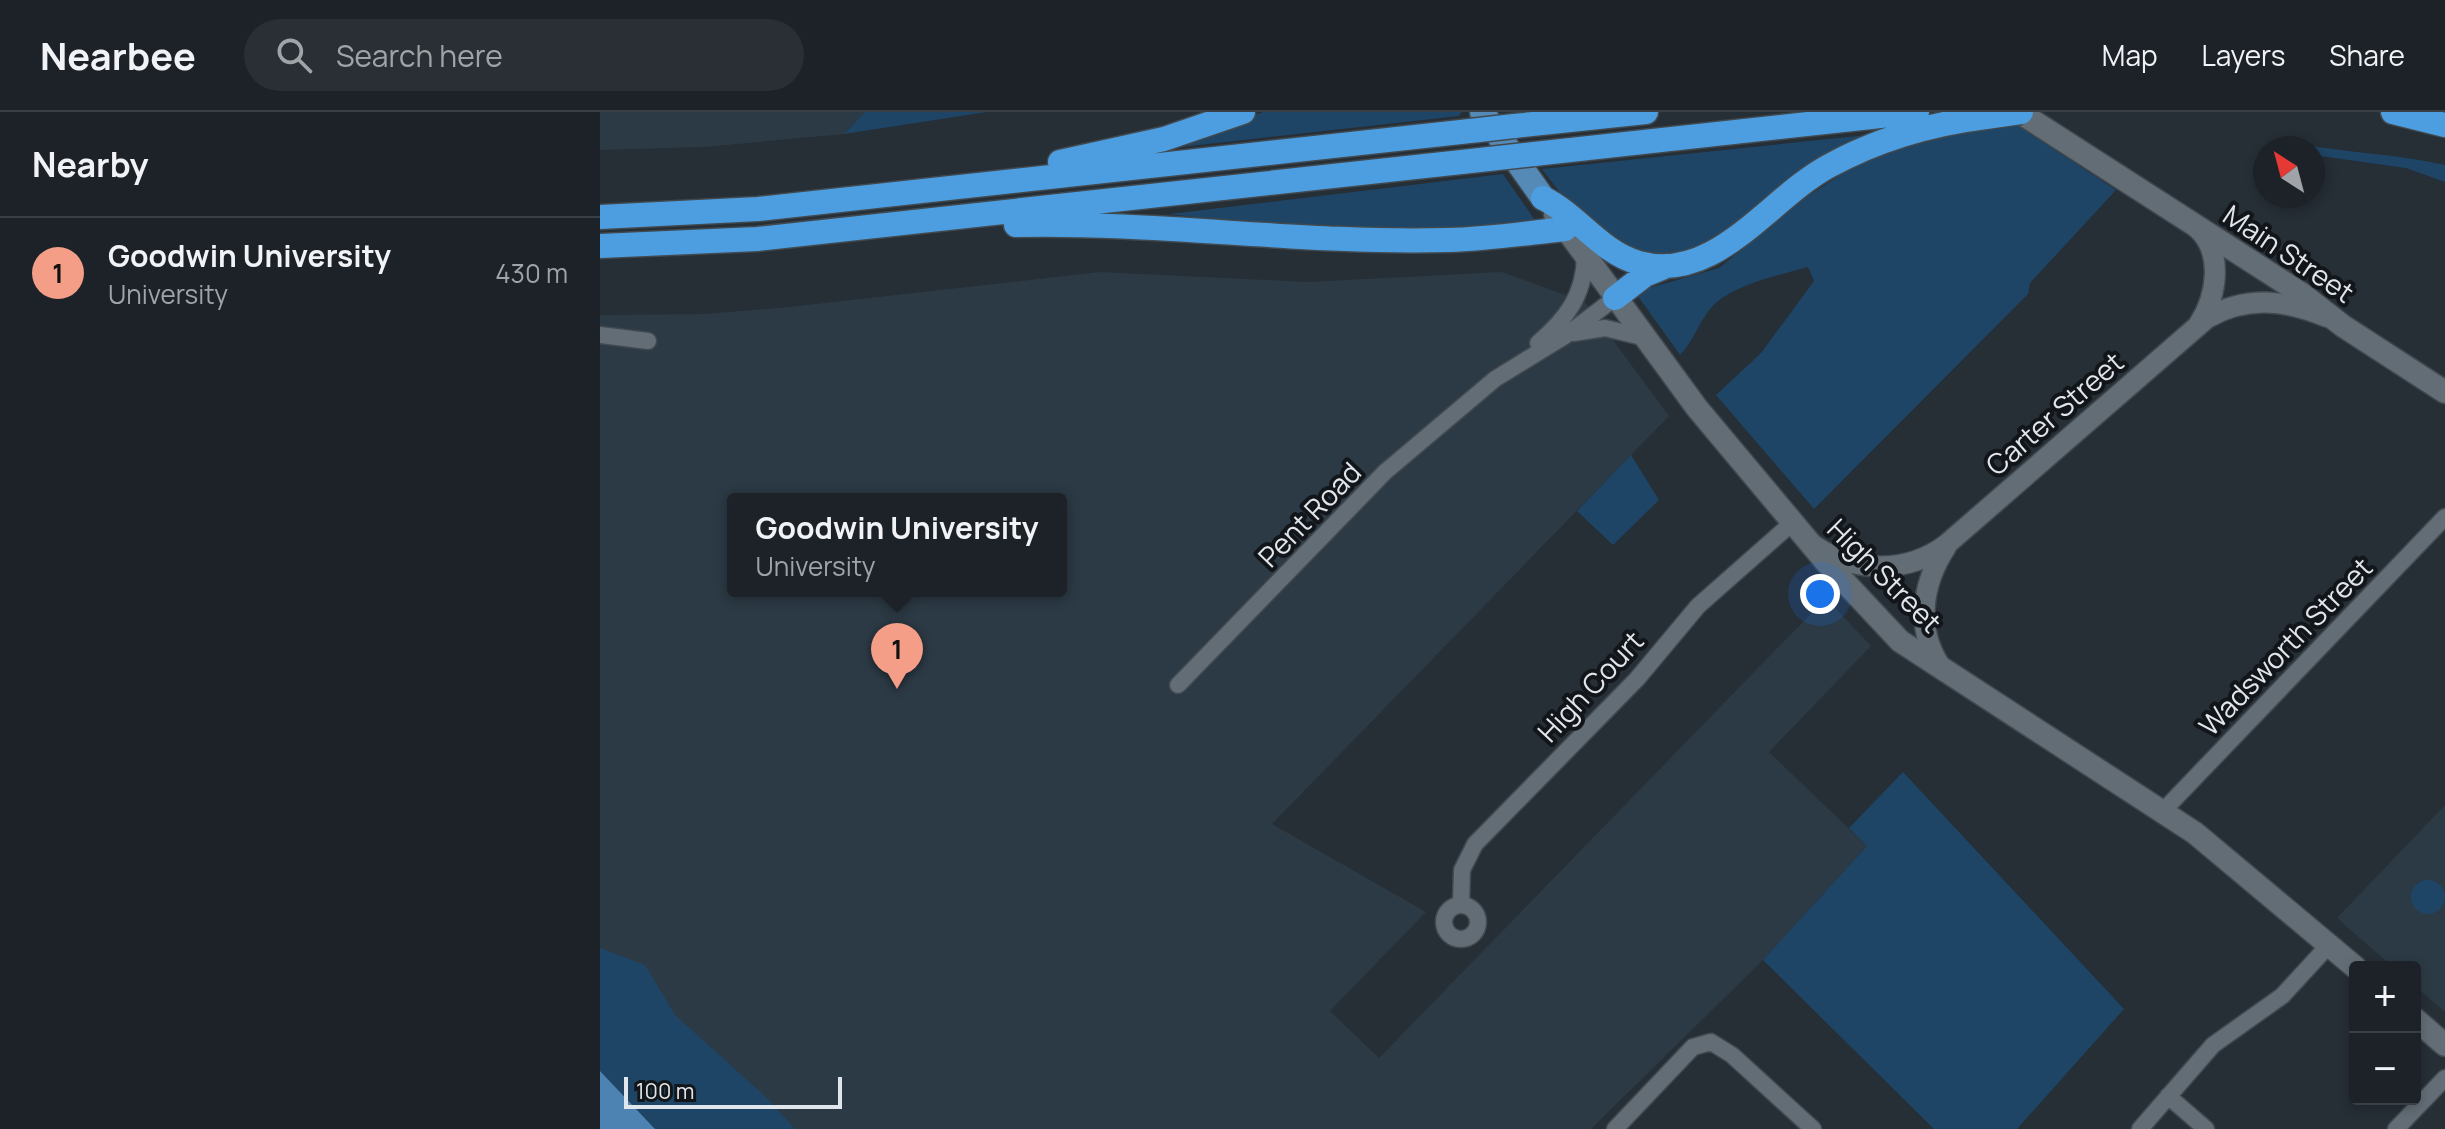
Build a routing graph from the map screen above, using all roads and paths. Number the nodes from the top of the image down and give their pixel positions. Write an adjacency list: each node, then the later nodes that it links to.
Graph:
1 (1243, 112): 8 (highway)
2 (1646, 112): 6 (highway, bridge)
3 (1917, 112): 11 (highway, bridge)
4 (2020, 112): 12 (main road, Main Street); 16 (highway, bridge)
5 (2393, 112): 7 (highway)
6 (1476, 122): 8 (highway); 9 (main road, High Street)
7 (2445, 125)
8 (979, 185): 10 (highway)
9 (1543, 198): 13 (main road, High Street); 16 (highway)
10 (600, 217)
11 (922, 221): 13 (highway); 14 (highway)
12 (2196, 228): 18 (street, Carter Street); 19 (main road, Main Street)
13 (1565, 229): 15 (main road, High Street)
14 (600, 246)
15 (1585, 257): 17 (main road, High Street); 24 (street, Pent Road)
16 (1667, 266): 17 (highway)
17 (1615, 298): 21 (street, Pent Road); 22 (main road, High Street)
18 (2199, 324): 19 (street, Carter Street); 29 (street, Carter Street)
19 (2343, 326): 25 (main road, Main Street)
20 (600, 335): 23 (street)
21 (1565, 336): 22 (street, Pent Road); 24 (street, Pent Road)
22 (1642, 337): 27 (main road, High Street)
23 (648, 341)
24 (1485, 387): 31 (street, Pent Road)
25 (2445, 392)
26 (2445, 517): 32 (street, Wadsworth Street)
27 (1792, 523): 28 (main road, High Street); 33 (street, High Court)
28 (1808, 541): 29 (street, Carter Street); 30 (main road, High Street)
29 (1947, 544): 30 (street, Carter Street)
30 (1943, 670): 32 (main road, High Street)
31 (1178, 685)
32 (2163, 811): 34 (main road, High Street)
33 (1461, 905)
34 (2329, 945): 35 (main road, High Street); 39 (street)
35 (2349, 962)
36 (2421, 1024): 37 (main road)
37 (2445, 1045)
38 (2445, 1078): 45 (street)
39 (2168, 1096): 43 (street); 44 (street)
40 (1794, 1123): 41 (street); 42 (street)
41 (1615, 1129)
42 (1813, 1129)
43 (2140, 1129)
44 (2206, 1129)
45 (2396, 1129)

